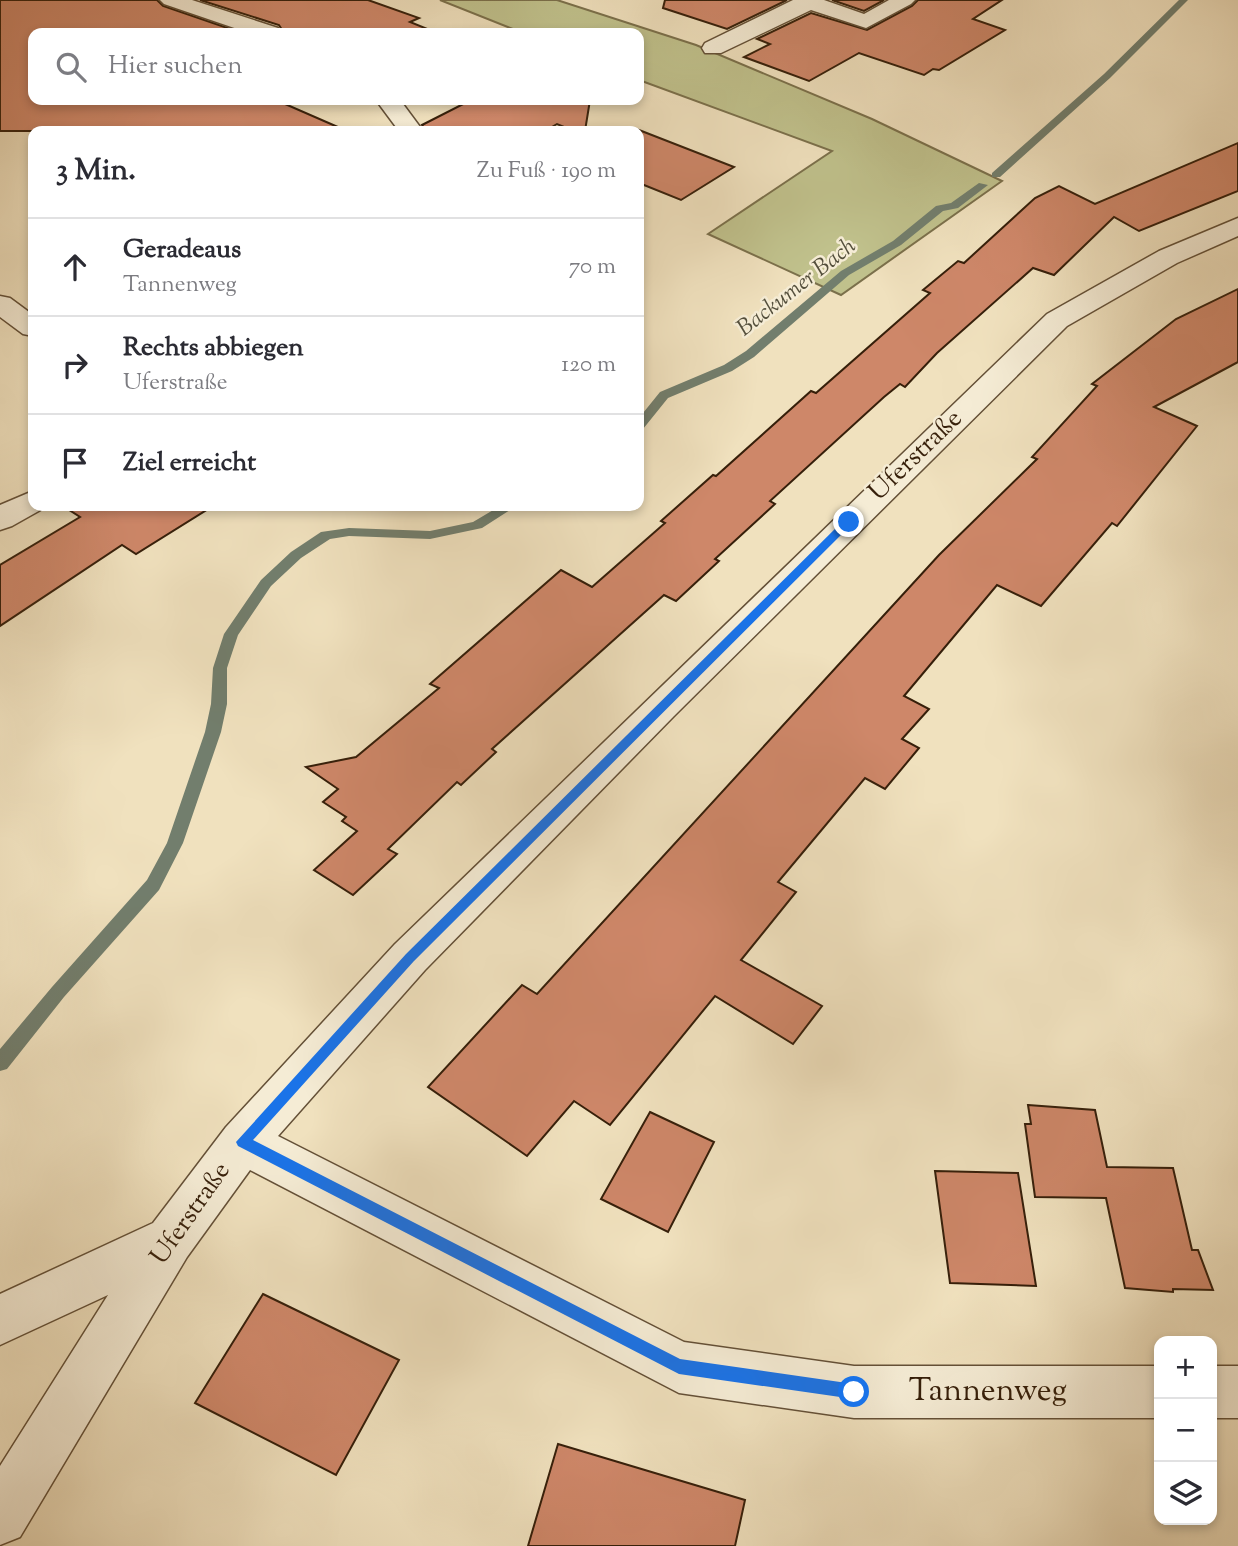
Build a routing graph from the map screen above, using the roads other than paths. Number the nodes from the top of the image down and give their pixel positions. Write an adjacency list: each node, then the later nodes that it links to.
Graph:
1 (172, 0): 4 (street)
2 (904, 0): 3 (street)
3 (808, 1): 5 (street)
4 (255, 28)
5 (713, 48)
6 (392, 105): 7 (street)
7 (407, 126)
8 (1238, 226): 13 (street, Uferstraße)
9 (0, 304): 10 (street)
10 (28, 324)
11 (28, 504): 12 (street)
12 (0, 519)
13 (243, 1142): 14 (street, Uferstraße); 16 (street, Tannenweg)
14 (170, 1241): 15 (street); 19 (street, Uferstraße)
15 (0, 1320)
16 (1154, 1392)
17 (1217, 1392): 18 (street)
18 (1238, 1392)
19 (0, 1517)

